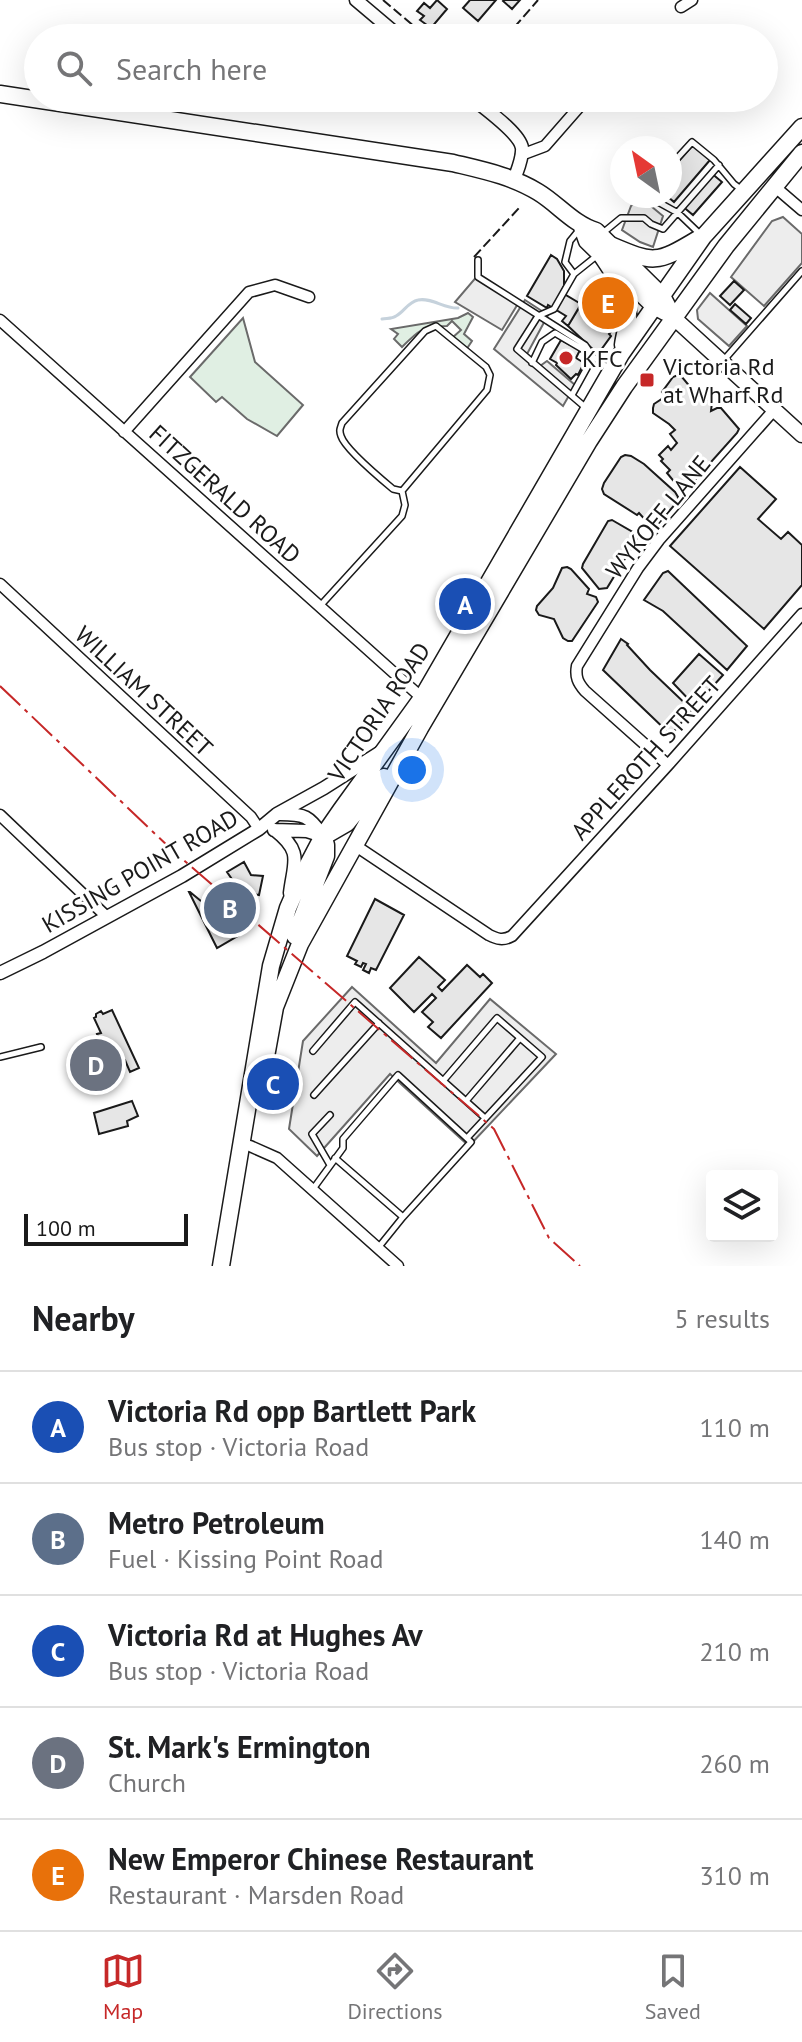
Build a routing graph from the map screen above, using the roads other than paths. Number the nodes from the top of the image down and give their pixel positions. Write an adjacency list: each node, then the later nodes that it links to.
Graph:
1 (356, 0): 4 (street)
2 (692, 0): 3 (street)
3 (681, 7)
4 (384, 24)
5 (0, 94): 6 (main road)
6 (24, 98)
7 (118, 112): 15 (main road)
8 (488, 112): 13 (street)
9 (575, 112): 13 (street)
10 (802, 127): 17 (main road, VICTORIA ROAD)
11 (682, 153): 14 (lane)
12 (802, 153): 16 (main road, VICTORIA ROAD)
13 (521, 155): 15 (street)
14 (719, 165): 17 (lane); 20 (lane)
15 (514, 180): 21 (main road)
16 (774, 186): 19 (street); 30 (main road, VICTORIA ROAD)
17 (743, 191): 22 (main road, VICTORIA ROAD)
18 (669, 208): 20 (lane)
19 (802, 210)
20 (678, 213): 22 (lane); 23 (lane)
21 (582, 227): 23 (main road); 26 (lane)
22 (703, 237): 23 (main road); 28 (main road, VICTORIA ROAD)
23 (603, 244): 26 (lane); 28 (main road); 32 (main road)
24 (478, 260): 29 (lane)
25 (802, 271): 34 (lane)
26 (574, 274): 29 (lane)
27 (309, 297): 40 (street)
28 (658, 301): 30 (main road); 32 (main road, VICTORIA ROAD)
29 (538, 316): 33 (lane); 35 (lane)
30 (673, 317): 34 (main road); 47 (main road, VICTORIA ROAD)
31 (0, 320): 40 (street, FITZGERALD ROAD)
32 (621, 354): 36 (main road, VICTORIA ROAD)
33 (593, 357): 35 (lane); 36 (lane); 37 (lane)
34 (722, 362): 39 (main road)
35 (532, 363): 37 (lane)
36 (612, 370): 38 (main road, VICTORIA ROAD)
37 (572, 395): 38 (lane)
38 (589, 410): 46 (main road, VICTORIA ROAD)
39 (774, 410): 41 (main road); 49 (street, WYKOFF LANE)
40 (124, 432): 44 (street, FITZGERALD ROAD)
41 (802, 435)
42 (402, 491): 42 (lane); 44 (lane)
43 (0, 584): 52 (street, WILLIAM STREET)
44 (320, 606): 46 (street, FITZGERALD ROAD)
45 (802, 614): 49 (street, APPLEROTH STREET)
46 (422, 698): 48 (main road, VICTORIA ROAD)
47 (420, 728): 54 (main road); 55 (main road, VICTORIA ROAD)
48 (388, 747): 50 (street, KISSING POINT ROAD); 54 (main road, VICTORIA ROAD)
49 (668, 765): 55 (street, APPLEROTH STREET)
50 (277, 814): 52 (street, KISSING POINT ROAD); 54 (street)
51 (0, 815): 57 (street)
52 (259, 829): 53 (street); 57 (street, KISSING POINT ROAD)
53 (275, 830): 54 (street); 56 (street)
54 (323, 836): 56 (main road, VICTORIA ROAD); 59 (main road)
55 (356, 846): 59 (main road, VICTORIA ROAD)
56 (288, 908): 77 (main road, VICTORIA ROAD)
57 (107, 917): 58 (street, KISSING POINT ROAD)
58 (0, 973)
59 (275, 1007): 71 (main road, VICTORIA ROAD)
60 (379, 1023): 63 (lane); 65 (lane); 66 (lane)
61 (520, 1038): 65 (lane); 67 (lane); 69 (lane)
62 (41, 1047): 64 (lane)
63 (313, 1051)
64 (0, 1057)
65 (443, 1081): 67 (lane)
66 (314, 1095)
67 (466, 1101): 69 (lane)
68 (330, 1115): 73 (lane)
69 (485, 1118): 70 (lane)
70 (467, 1138): 72 (lane); 75 (lane)
71 (250, 1146): 74 (street); 78 (main road, VICTORIA ROAD)
72 (335, 1158): 73 (lane); 75 (lane)
73 (330, 1165): 74 (lane)
74 (312, 1190): 76 (street)
75 (403, 1217): 76 (lane)
76 (378, 1248): 79 (street)
77 (221, 1266)
78 (229, 1266)
79 (398, 1266)

